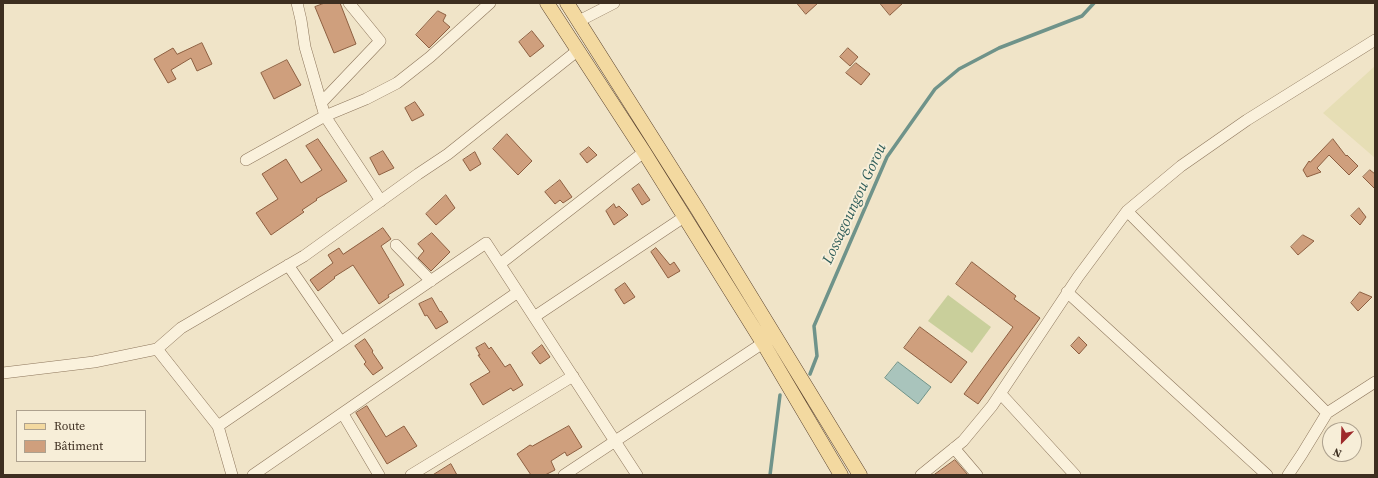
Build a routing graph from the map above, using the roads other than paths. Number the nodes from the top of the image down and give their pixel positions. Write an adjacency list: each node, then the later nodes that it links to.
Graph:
1 (297, 3): 10 (street)
2 (349, 3): 10 (street)
3 (490, 3): 11 (street)
4 (547, 3): 9 (main road)
5 (567, 3): 7 (main road)
6 (614, 3): 7 (street)
7 (579, 21): 43 (main road)
8 (1375, 40): 15 (street)
9 (577, 51): 12 (main road); 14 (street)
10 (321, 103): 11 (street)
11 (325, 116): 13 (street); 14 (street)
12 (644, 152): 16 (main road); 18 (street)
13 (246, 160)
14 (381, 201): 19 (street)
15 (1128, 211): 22 (street); 31 (street)
16 (684, 216): 23 (street); 25 (main road)
17 (396, 245): 20 (street)
18 (500, 264): 20 (street); 21 (street)
19 (288, 265): 24 (street); 26 (street)
20 (431, 281): 24 (street)
21 (518, 292): 23 (street); 32 (street)
22 (1067, 292): 30 (street); 47 (street)
23 (534, 317): 28 (street)
24 (341, 342): 33 (street)
25 (763, 343): 34 (street); 42 (main road)
26 (157, 349): 27 (street); 33 (street)
27 (3, 373)
28 (573, 376): 34 (street); 39 (street)
29 (1375, 382): 31 (street)
30 (1001, 394): 35 (street); 46 (street)
31 (1327, 413): 48 (street)
32 (343, 414): 37 (street); 38 (street)
33 (218, 426): 36 (street)
34 (615, 441): 40 (street); 41 (street)
35 (954, 448): 44 (street); 45 (street)
36 (232, 475)
37 (253, 475)
38 (379, 475)
39 (411, 475)
40 (564, 475)
41 (637, 475)
42 (841, 475)
43 (860, 475)
44 (921, 475)
45 (977, 475)
46 (1075, 475)
47 (1266, 475)
48 (1288, 475)

